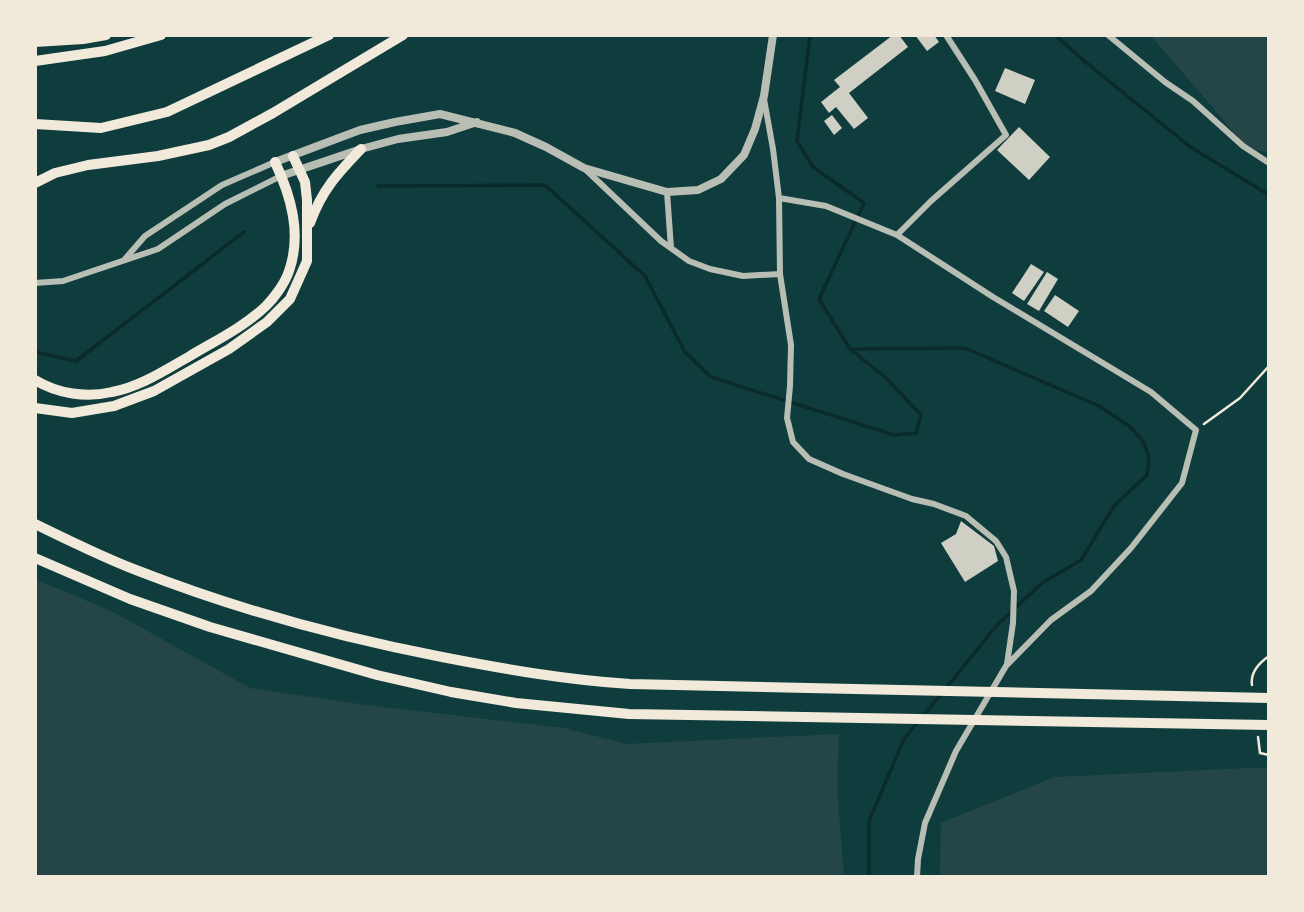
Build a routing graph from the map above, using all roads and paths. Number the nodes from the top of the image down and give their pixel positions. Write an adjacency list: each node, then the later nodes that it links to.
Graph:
1 (106, 35): 8 (highway)
2 (161, 35): 9 (highway)
3 (329, 35): 12 (highway)
4 (403, 35): 20 (highway)
5 (773, 35): 10 (street)
6 (946, 35): 24 (street)
7 (1108, 35): 16 (street)
8 (35, 42)
9 (35, 61)
10 (764, 96): 21 (street); 22 (street)
11 (478, 122): 13 (street); 14 (street); 18 (street)
12 (35, 124)
13 (361, 149): 17 (street); 23 (highway)
14 (293, 156): 15 (street); 17 (highway)
15 (275, 162): 19 (highway); 26 (street)
16 (1269, 163)
17 (300, 169): 19 (street); 23 (highway)
18 (584, 169): 21 (street); 25 (street)
19 (281, 176): 26 (street); 30 (highway)
20 (35, 183)
21 (667, 192): 25 (street)
22 (779, 198): 24 (street); 27 (street)
23 (307, 230): 31 (highway)
24 (897, 235): 32 (street)
25 (671, 248): 27 (street)
26 (124, 261): 28 (street)
27 (780, 274): 35 (street)
28 (35, 283)
29 (1269, 366): 32 (path)
30 (35, 380)
31 (35, 408)
32 (1196, 430): 35 (street)
33 (35, 524): 36 (highway)
34 (35, 558): 37 (highway)
35 (1006, 666): 38 (street)
36 (1269, 698)
37 (1269, 725)
38 (916, 877)

